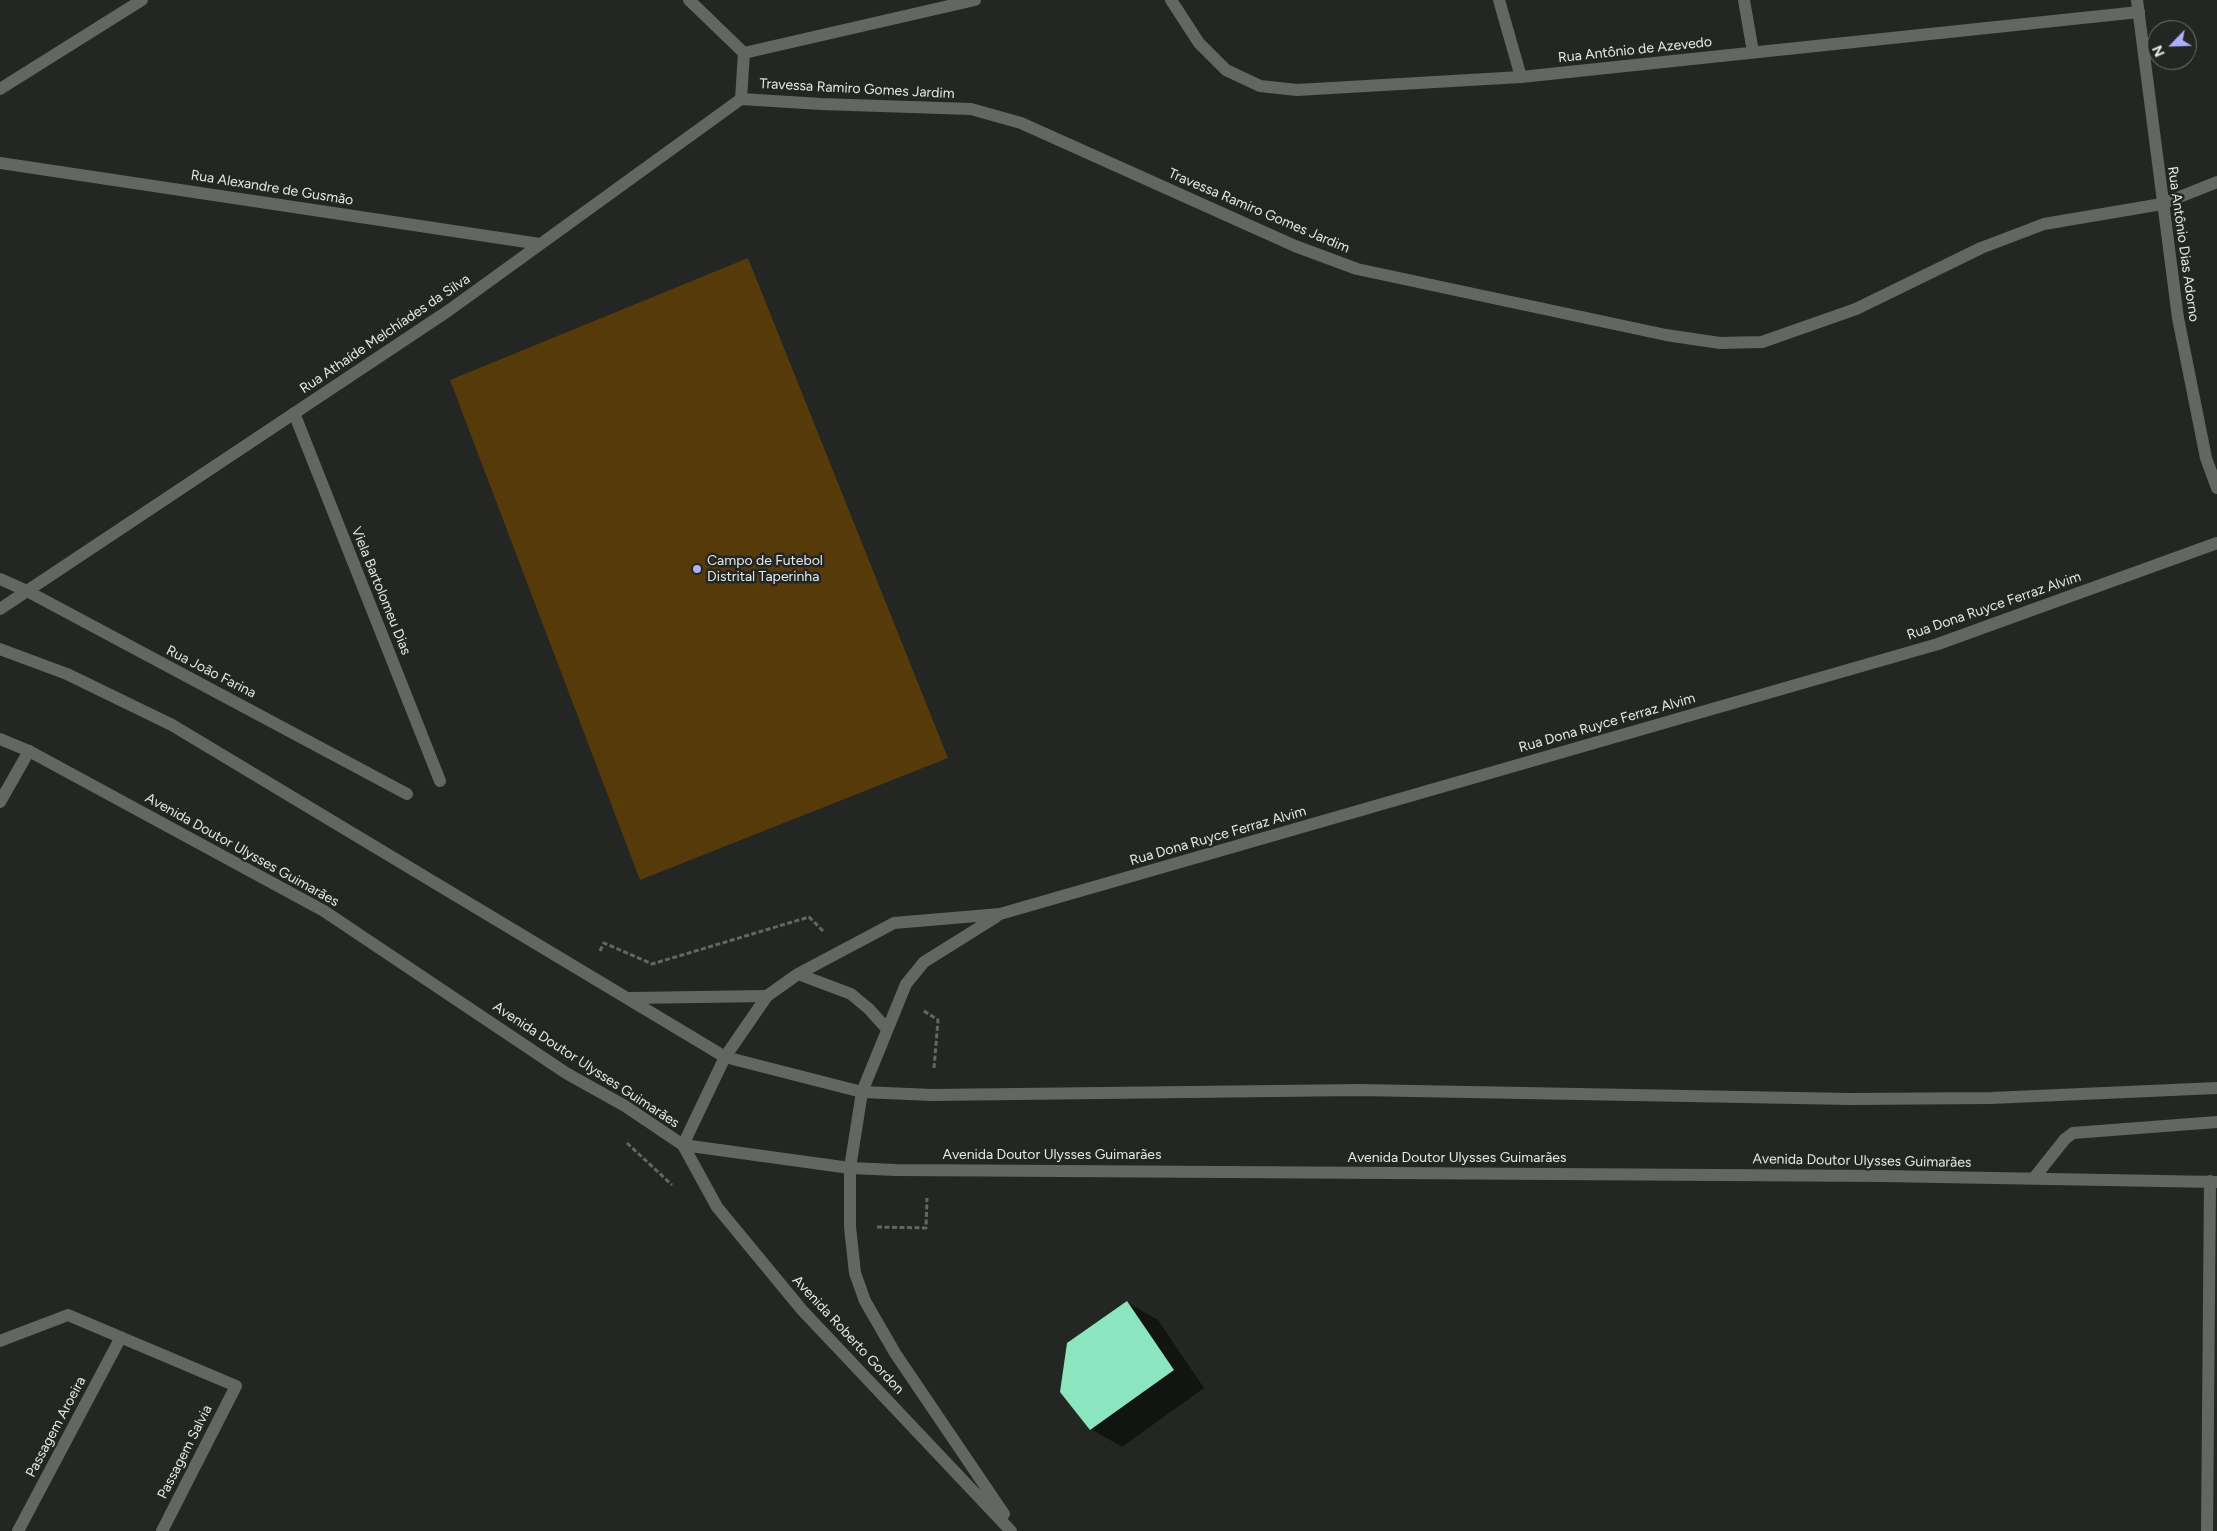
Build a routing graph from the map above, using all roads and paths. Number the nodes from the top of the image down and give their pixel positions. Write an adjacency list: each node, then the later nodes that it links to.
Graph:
1 (142, 0): 11 (main road)
2 (689, 0): 9 (main road)
3 (976, 0): 9 (main road)
4 (1171, 0): 10 (main road, Rua Antônio de Azevedo)
5 (1499, 0): 10 (main road)
6 (1744, 0): 8 (main road)
7 (2138, 6): 8 (main road, Rua Antônio de Azevedo); 15 (main road, Rua Antônio Dias Adorno)
8 (1753, 52): 10 (main road, Rua Antônio de Azevedo)
9 (744, 53): 12 (main road)
10 (1521, 77)
11 (0, 89)
12 (741, 99): 15 (main road, Travessa Ramiro Gomes Jardim); 16 (main road, Rua Athaíde Melchíades da Silva)
13 (0, 163): 16 (main road, Rua Alexandre de Gusmão)
14 (2217, 182): 15 (main road, Travessa Ramiro Gomes Jardim)
15 (2162, 204): 18 (main road, Rua Antônio Dias Adorno)
16 (540, 244): 17 (main road, Rua Athaíde Melchíades da Silva)
17 (294, 413): 21 (main road, Rua Athaíde Melchíades da Silva); 26 (main road, Viela Bartolomeu Dias)
18 (2217, 488)
19 (2217, 542): 29 (main road, Rua Dona Ruyce Ferraz Alvim)
20 (0, 579): 21 (main road, Rua João Farina)
21 (27, 591): 22 (main road, Rua Athaíde Melchíades da Silva); 27 (main road, Rua João Farina)
22 (0, 609)
23 (0, 649): 31 (main road)
24 (0, 739): 25 (main road, Avenida Doutor Ulysses Guimarães)
25 (29, 751): 28 (main road); 41 (main road, Avenida Doutor Ulysses Guimarães)
26 (440, 781)
27 (407, 794)
28 (0, 802)
29 (1000, 914): 30 (main road, Rua Dona Ruyce Ferraz Alvim); 33 (main road, Rua Dona Ruyce Ferraz Alvim)
30 (843, 950): 31 (path); 32 (main road, Rua Dona Ruyce Ferraz Alvim)
31 (586, 972): 35 (main road)
32 (798, 974): 34 (main road, Rua Dona Ruyce Ferraz Alvim); 36 (main road)
33 (901, 995): 36 (main road, Rua Dona Ruyce Ferraz Alvim); 40 (path)
34 (767, 996): 35 (main road); 37 (main road, Rua Dona Ruyce Ferraz Alvim)
35 (629, 998): 37 (main road)
36 (887, 1029): 39 (main road, Rua Dona Ruyce Ferraz Alvim)
37 (725, 1057): 39 (main road); 43 (main road, Rua Dona Ruyce Ferraz Alvim)
38 (2217, 1088): 40 (main road)
39 (862, 1092): 40 (main road); 44 (main road, Rua Dona Ruyce Ferraz Alvim)
40 (932, 1095)
41 (625, 1106): 43 (main road, Avenida Doutor Ulysses Guimarães); 48 (path)
42 (2217, 1122): 46 (main road)
43 (683, 1144): 44 (main road, Avenida Doutor Ulysses Guimarães); 54 (main road, Avenida Roberto Gordon)
44 (850, 1168): 45 (main road, Avenida Doutor Ulysses Guimarães); 49 (main road, Avenida Roberto Gordon)
45 (927, 1170): 46 (main road, Avenida Doutor Ulysses Guimarães); 49 (path)
46 (2034, 1178): 47 (main road, Avenida Doutor Ulysses Guimarães)
47 (2214, 1181): 56 (main road)
48 (674, 1186)
49 (850, 1227): 55 (main road, Avenida Roberto Gordon)
50 (120, 1337): 51 (main road); 52 (main road, Passagem Aroeira); 53 (main road, Passagem Salvia)
51 (0, 1341)
52 (18, 1531)
53 (162, 1531)
54 (1011, 1531)
55 (1015, 1531)
56 (2207, 1531)

